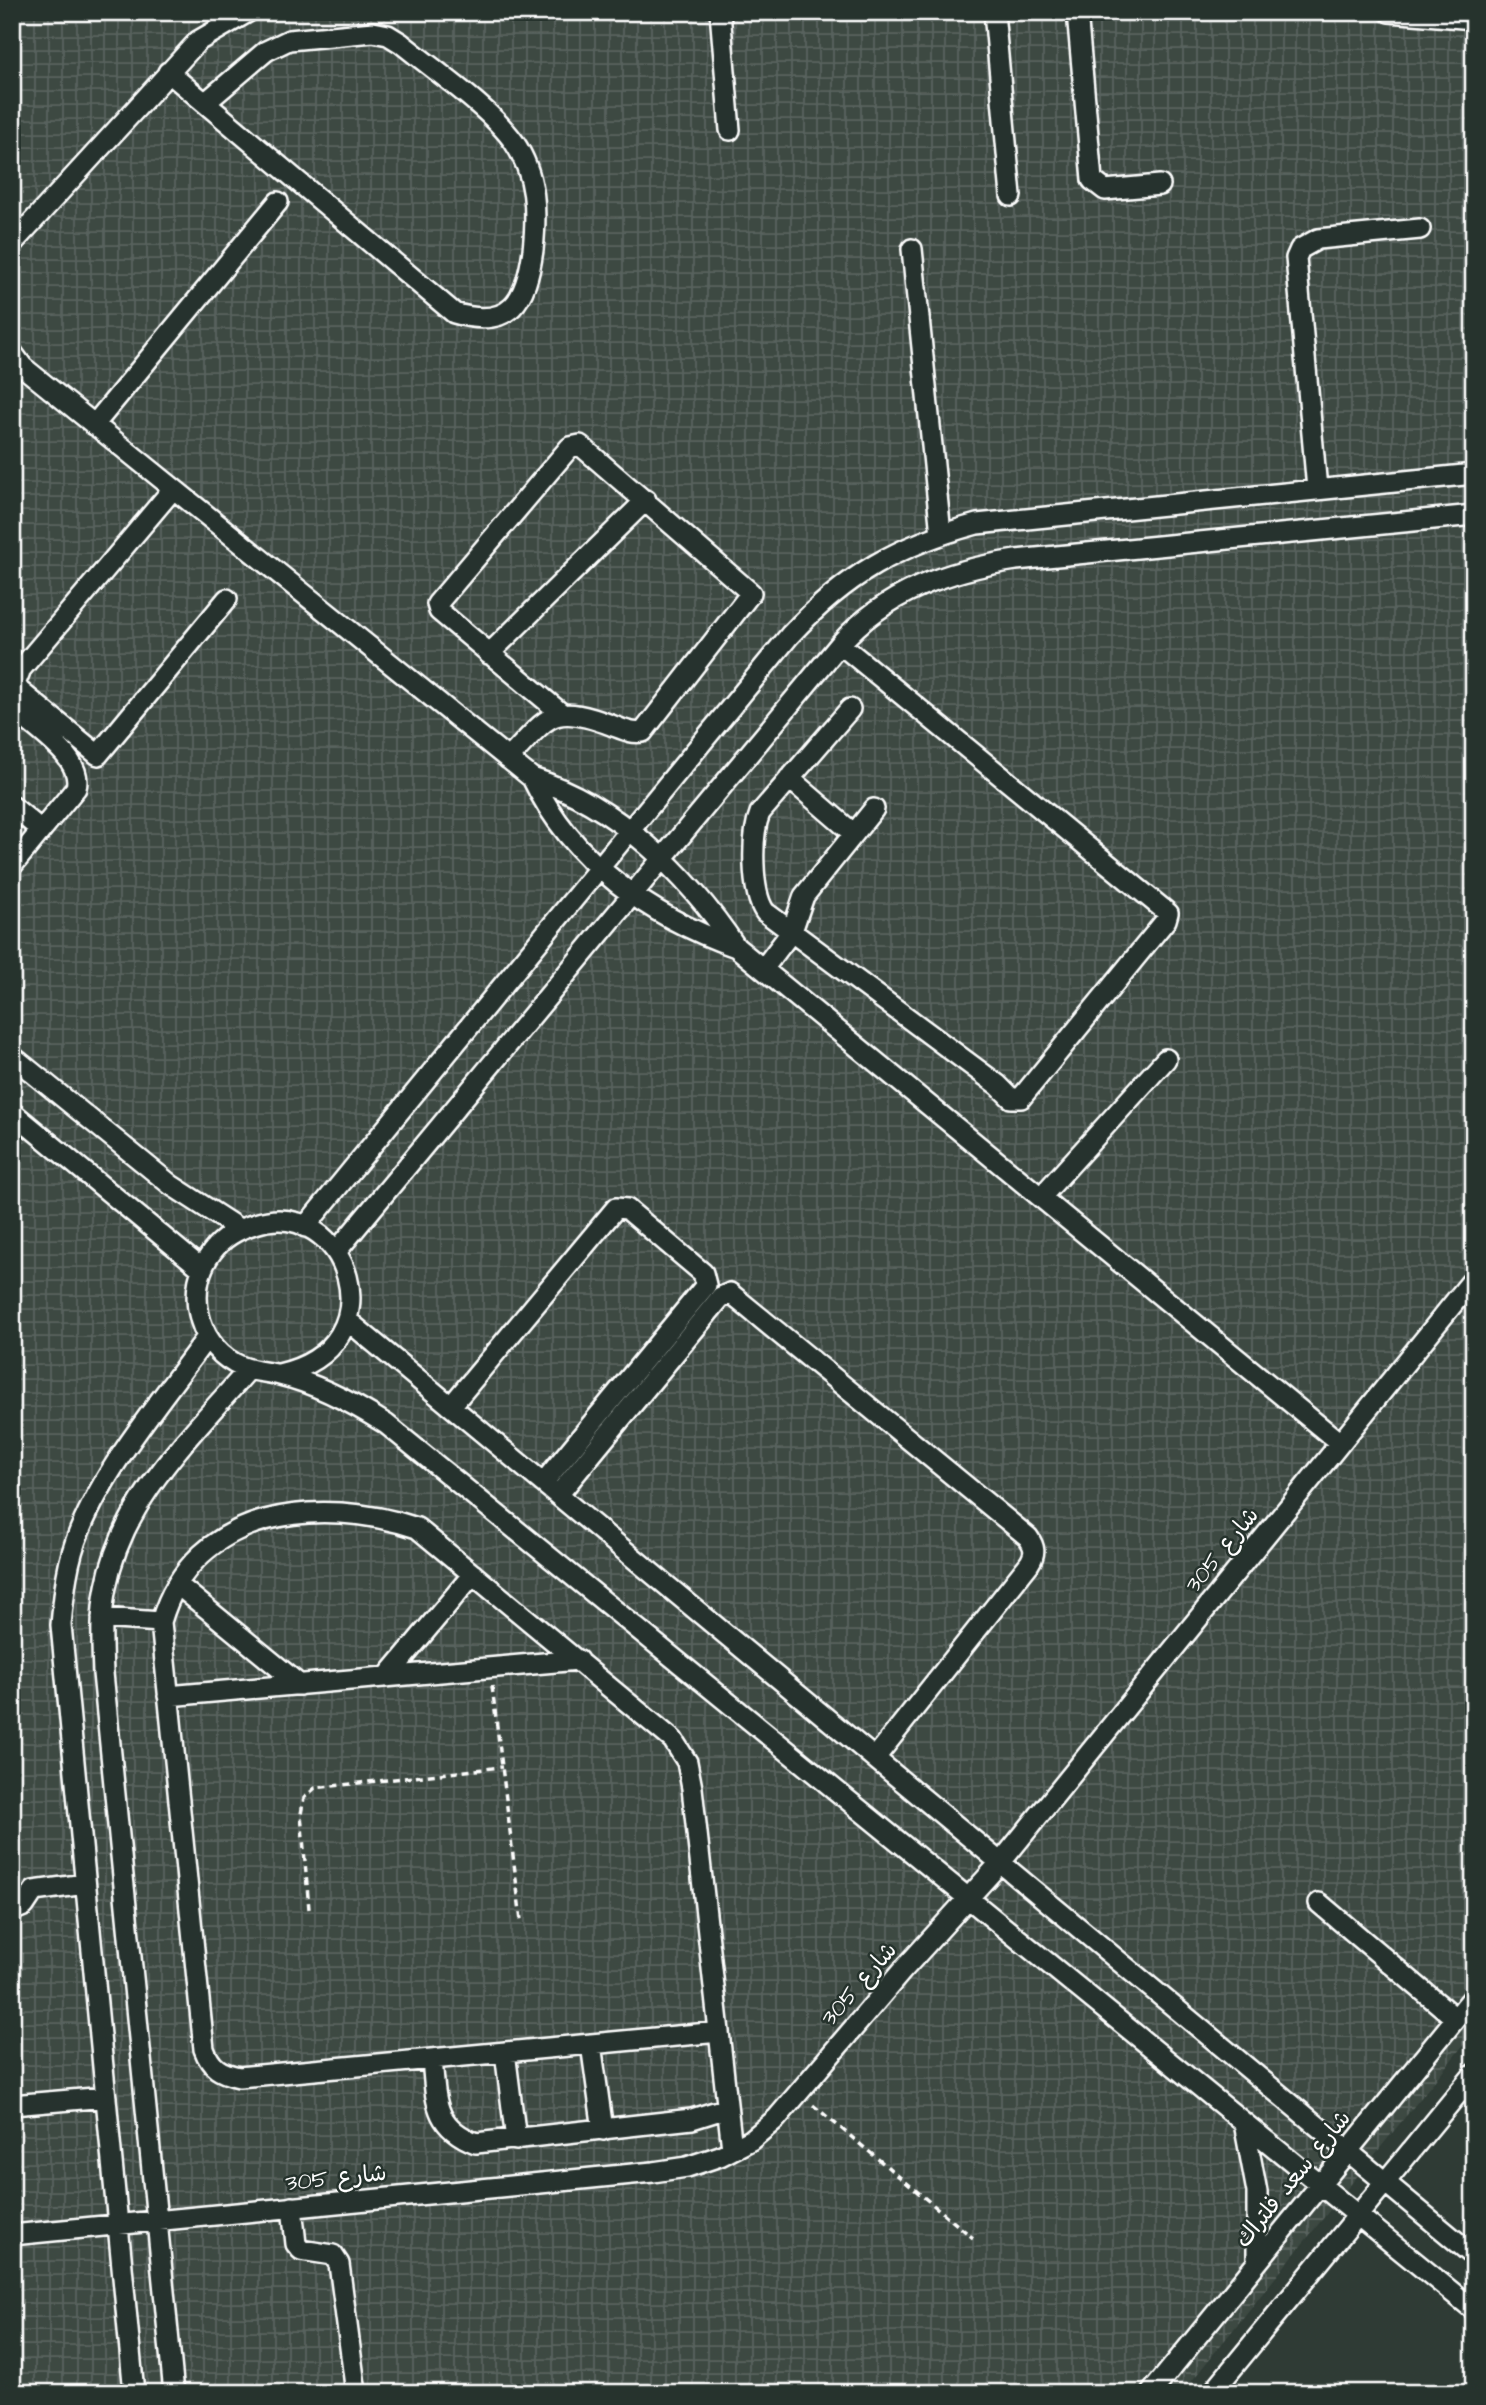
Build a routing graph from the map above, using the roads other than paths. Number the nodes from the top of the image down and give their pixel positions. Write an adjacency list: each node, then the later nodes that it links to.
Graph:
1 (248, 12): 7 (street)
2 (720, 12): 9 (street)
3 (994, 12): 11 (street)
4 (1077, 12): 10 (street)
5 (1388, 12): 6 (street)
6 (1474, 19)
7 (167, 72): 8 (street); 14 (street)
8 (205, 103): 8 (street)
9 (730, 130)
10 (1160, 185)
11 (1011, 196)
12 (278, 202): 17 (street)
13 (1420, 229): 20 (street)
14 (12, 244)
15 (912, 249): 23 (street)
16 (12, 352): 17 (street)
17 (94, 425): 19 (street)
18 (1474, 474): 20 (street)
19 (173, 489): 24 (street); 30 (street)
20 (1317, 489): 23 (street)
21 (646, 500): 26 (street); 26 (street); 29 (street)
22 (1474, 515): 25 (street)
23 (941, 534): 36 (street)
24 (227, 599)
25 (840, 644): 38 (street); 42 (street)
26 (489, 654): 29 (street)
27 (850, 709): 32 (street)
28 (12, 710): 35 (street)
29 (561, 713): 30 (street)
30 (508, 759): 31 (street)
31 (532, 778): 36 (street); 40 (street)
32 (789, 778): 37 (street); 42 (street)
33 (12, 806): 35 (street)
34 (874, 809): 37 (street)
35 (41, 830): 39 (street)
36 (629, 833): 38 (street); 40 (street)
37 (854, 834): 42 (street)
38 (661, 858): 41 (street); 43 (street)
39 (12, 866)
40 (598, 867): 41 (street); 49 (street)
41 (632, 895): 43 (street); 51 (street)
42 (792, 931): 44 (street)
43 (736, 947): 44 (street)
44 (763, 969): 48 (street)
45 (12, 1056): 50 (street)
46 (1166, 1059): 48 (street)
47 (13, 1114): 52 (street)
48 (1041, 1197): 59 (street)
49 (305, 1227): 50 (street); 51 (street)
50 (239, 1229): 52 (street)
51 (336, 1252): 54 (street)
52 (202, 1269): 55 (street)
53 (1474, 1278): 59 (street, شارع 305)
54 (347, 1320): 57 (street); 58 (street)
55 (207, 1337): 56 (street); 71 (street)
56 (248, 1370): 57 (street); 63 (street)
57 (278, 1374): 72 (street)
58 (452, 1406): 60 (street); 60 (street)
59 (1340, 1443): 70 (street, شارع 305)
60 (551, 1489): 69 (street); 69 (street)
61 (473, 1574): 62 (street); 65 (street); 66 (street)
62 (178, 1585): 64 (street); 67 (street)
63 (103, 1618): 64 (street); 94 (street)
64 (161, 1622): 68 (street)
65 (578, 1660): 66 (street); 77 (street)
66 (387, 1677): 67 (street)
67 (300, 1685): 68 (street)
68 (169, 1696): 80 (street)
69 (875, 1758): 70 (street)
70 (1001, 1863): 72 (street, شارع 305); 89 (street)
71 (85, 1884): 74 (street); 82 (street)
72 (967, 1899): 85 (street); 88 (street, شارع 305)
73 (1319, 1903): 76 (street)
74 (12, 1911)
75 (1474, 1996): 76 (street, شارع سعد فلتراك)
76 (1455, 2018): 89 (street, شارع سعد فلتراك)
77 (719, 2032): 78 (street); 84 (street)
78 (591, 2044): 79 (street); 86 (street)
79 (505, 2052): 80 (street); 87 (street)
80 (432, 2059): 87 (street)
81 (1474, 2074): 90 (street)
82 (107, 2096): 83 (street); 95 (street)
83 (12, 2105)
84 (727, 2108): 86 (street); 88 (street)
85 (1244, 2123): 91 (street); 98 (street)
86 (603, 2130): 87 (street)
87 (516, 2140)
88 (732, 2149): 92 (street, شارع 305)
89 (1348, 2151): 90 (street); 91 (street, شارع سعد فلتراك)
90 (1386, 2182): 93 (street); 97 (street)
91 (1320, 2185): 93 (street); 98 (street, شارع سعد فلتراك)
92 (292, 2207): 94 (street, شارع 305); 102 (street)
93 (1358, 2216): 99 (street); 104 (street)
94 (157, 2221): 95 (street, شارع 305); 101 (street)
95 (118, 2225): 96 (street, شارع 305); 100 (street)
96 (12, 2235)
97 (1474, 2256)
98 (1257, 2262): 103 (street, شارع سعد فلتراك)
99 (1474, 2309)
100 (134, 2393)
101 (174, 2393)
102 (356, 2393)
103 (1151, 2393)
104 (1213, 2393)

